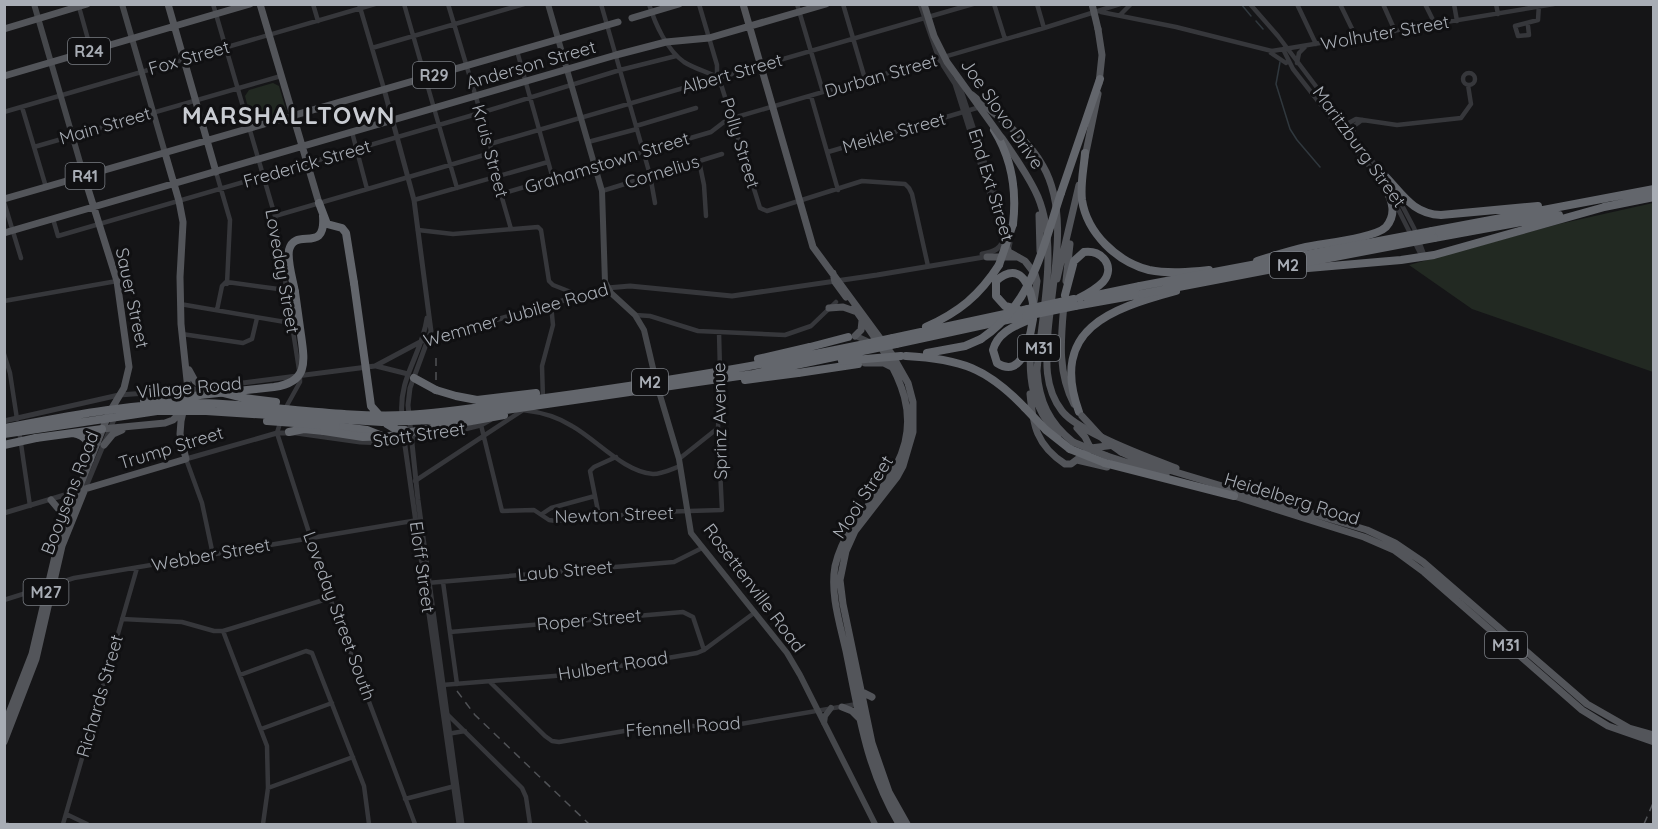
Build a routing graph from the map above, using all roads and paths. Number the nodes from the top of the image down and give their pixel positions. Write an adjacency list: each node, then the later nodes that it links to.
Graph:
1 (34, 4): 46 (main road, M27)
2 (122, 4): 63 (main road)
3 (168, 4): 54 (main road)
4 (213, 4): 41 (street, Loveday Street)
5 (250, 4): 41 (main road, R24)
6 (260, 4): 59 (main road)
7 (313, 4): 47 (street)
8 (375, 4): 36 (street, Fox Street)
9 (404, 4): 60 (street)
10 (448, 4): 51 (street, Kruis Street)
11 (524, 4): 51 (street)
12 (548, 4): 66 (main road)
13 (601, 4): 52 (street)
14 (679, 4): 38 (main road)
15 (699, 4): 62 (street, Polly Street)
16 (743, 4): 55 (main road, Mooi Street)
17 (797, 4): 40 (street)
18 (826, 4): 40 (main road, Anderson Street / R29)
19 (843, 4): 64 (street)
20 (923, 4): 45 (main road, Joe Slovo Drive, bridge)
21 (973, 4): 45 (street, Albert Street)
22 (994, 4): 65 (street)
23 (1037, 4): 56 (street)
24 (1094, 4): 39 (street); 96 (main road, M31, bridge)
25 (1120, 4): 39 (street, Durban Street)
26 (1131, 4): 43 (street)
27 (1250, 4): 72 (street, Maritzburg Street)
28 (1297, 4): 68 (street)
29 (1340, 4): 61 (street)
30 (1383, 4): 58 (street)
31 (1425, 4): 50 (street)
32 (1454, 4): 48 (street)
33 (1496, 4): 42 (street)
34 (1554, 4): 37 (street, Wolhuter Street)
35 (83, 6): 46 (main road, R24); 73 (street)
36 (360, 6): 47 (street, Fox Street); 71 (street, Eloff Street)
37 (1539, 6): 42 (street, Wolhuter Street); 53 (street)
38 (650, 8): 44 (main road); 67 (street)
39 (1098, 11): 43 (street); 56 (street, Durban Street)
40 (799, 13): 55 (main road, Anderson Street / R29); 76 (street)
41 (216, 14): 54 (main road, R24); 70 (street, Loveday Street)
42 (1498, 14): 48 (street, Wolhuter Street)
43 (1120, 15): 75 (street)
44 (633, 18)
45 (928, 18): 64 (street, Albert Street); 79 (street, End Ext Street); 80 (street, End Ext Street); 115 (main road, Joe Slovo Drive, bridge)
46 (38, 19): 57 (main road, R24); 82 (main road, M27)
47 (318, 21): 59 (street, Fox Street)
48 (1457, 21): 50 (street, Wolhuter Street)
49 (618, 22): 52 (main road, R29)
50 (1435, 24): 58 (street, Wolhuter Street)
51 (454, 25): 60 (street); 84 (street, Kruis Street)
52 (607, 25): 66 (main road, R29); 77 (street)
53 (1528, 26)
54 (174, 27): 63 (main road, R24); 81 (main road)
55 (750, 27): 62 (main road, Anderson Street / R29); 85 (main road, Mooi Street)
56 (1044, 28): 65 (street, Durban Street)
57 (4, 29)
58 (1395, 32): 61 (street, Wolhuter Street)
59 (269, 35): 70 (street, Fox Street); 92 (main road)
60 (413, 37): 71 (street); 93 (street)
61 (1356, 37): 68 (street, Wolhuter Street)
62 (709, 38): 67 (main road, Anderson Street / R29); 94 (street, Polly Street)
63 (132, 39): 73 (main road, R24); 90 (main road)
64 (853, 39): 76 (street, Albert Street); 95 (street)
65 (1005, 39): 79 (street, Durban Street)
66 (558, 40): 74 (main road, R29); 87 (main road)
67 (666, 42): 77 (main road, Anderson Street / R29); 78 (street)
68 (1316, 44): 69 (street, Wolhuter Street)
69 (1307, 46): 72 (street, Wolhuter Street); 83 (street)
70 (226, 47): 81 (street, Fox Street); 102 (street, Loveday Street)
71 (372, 48): 103 (street, Eloff Street)
72 (1284, 48): 75 (street, Wolhuter Street); 83 (street, Maritzburg Street); 86 (street, Maritzburg Street)
73 (92, 51): 82 (main road, R24)
74 (517, 51): 84 (main road, R29); 97 (street)
75 (1267, 51): 86 (street)
76 (811, 52): 85 (street, Albert Street); 104 (street)
77 (616, 56): 87 (main road, Anderson Street / R29); 88 (street)
78 (676, 56): 88 (street, Frederick Street); 89 (street)
79 (947, 57): 80 (street, Durban Street); 99 (street, End Ext Street)
80 (939, 59): 95 (street, Durban Street); 119 (street, End Ext Street)
81 (184, 60): 90 (street, Fox Street); 109 (main road)
82 (51, 63): 91 (main road, R24); 105 (main road, M27)
83 (1297, 63): 121 (street, Maritzburg Street)
84 (466, 66): 93 (main road, R29); 107 (street, Kruis Street)
85 (761, 67): 94 (street, Albert Street); 112 (main road, Mooi Street)
86 (1293, 69): 128 (street, Maritzburg Street)
87 (567, 70): 97 (main road, Anderson Street / R29); 100 (main road)
88 (620, 70): 100 (street, Frederick Street); 110 (street)
89 (700, 70): 94 (street); 98 (street)
90 (141, 72): 105 (street, Fox Street); 117 (main road)
91 (4, 76)
92 (281, 76): 102 (street, Main Street); 120 (main road)
93 (425, 77): 103 (main road, R29); 114 (street)
94 (718, 77): 98 (street, Albert Street); 123 (street, Polly Street)
95 (865, 79): 104 (street, Durban Street)
96 (1100, 79): 148 (main road, M31); 240 (highway, bridge)
97 (526, 81): 107 (main road, Anderson Street / R29); 108 (street)
98 (698, 84): 110 (street, Albert Street)
99 (959, 84): 115 (main road); 119 (street, End Ext Street)
100 (571, 85): 108 (street, Frederick Street); 122 (main road)
101 (1468, 85): 125 (street)
102 (238, 88): 109 (street, Main Street); 130 (street, Loveday Street)
103 (384, 89): 120 (main road, R29); 126 (street, Eloff Street)
104 (823, 92): 106 (street, Durban Street)
105 (61, 95): 111 (street, Fox Street); 134 (main road, M27)
106 (811, 96): 112 (street, Durban Street); 145 (street)
107 (475, 97): 114 (main road, Anderson Street / R29); 118 (street, Kruis Street)
108 (530, 97): 118 (street, Frederick Street); 131 (street)
109 (195, 99): 117 (street, Main Street); 137 (main road)
110 (630, 102): 122 (street, Albert Street); 129 (street)
111 (22, 106): 116 (street, Fox Street); 141 (street)
112 (773, 106): 123 (street, Durban Street); 179 (main road, Mooi Street)
113 (696, 108): 129 (street)
114 (434, 109): 126 (main road, Anderson Street / R29); 127 (street)
115 (985, 109): 119 (street, Meikle Street); 139 (highway, bridge); 220 (main road)
116 (4, 112)
117 (153, 112): 134 (street, Main Street); 146 (main road)
118 (480, 113): 127 (street, Frederick Street); 140 (street, Kruis Street)
119 (965, 113): 145 (street, Meikle Street); 196 (street, End Ext Street); 197 (street, End Ext Street)
120 (293, 116): 130 (main road, R29); 142 (main road)
121 (1339, 116): 124 (street); 128 (street, Maritzburg Street)
122 (580, 117): 131 (street, Albert Street); 138 (main road)
123 (733, 118): 132 (street, Durban Street); 179 (street, Polly Street)
124 (1356, 119): 125 (street); 128 (street)
125 (1365, 119): 135 (street)
126 (392, 121): 133 (main road, Anderson Street / R29); 136 (street, Eloff Street)
127 (438, 126): 136 (street, Frederick Street); 154 (street)
128 (1343, 126): 135 (street, Maritzburg Street); 167 (street, Maritzburg Street)
129 (637, 127): 138 (street); 144 (street)
130 (250, 129): 137 (main road, R29); 150 (street, Loveday Street)
131 (538, 129): 140 (street, Albert Street); 152 (street)
132 (713, 131): 144 (street, Grahamstown Street)
133 (352, 132): 142 (main road, Anderson Street / R29); 143 (street)
134 (72, 135): 141 (street, Main Street); 159 (main road, M27)
135 (1353, 135): 158 (street, Maritzburg Street)
136 (397, 138): 143 (street, Frederick Street); 160 (street, Eloff Street)
137 (207, 141): 146 (main road, R29); 156 (main road)
138 (588, 142): 155 (main road)
139 (1002, 142): 173 (main road, Joe Slovo Drive / M31); 236 (highway, bridge)
140 (490, 144): 147 (street, Kruis Street)
141 (34, 147): 165 (street)
142 (302, 148): 150 (main road, Anderson Street / R29); 153 (main road)
143 (356, 149): 153 (street, Frederick Street); 169 (street)
144 (644, 152): 155 (street, Grahamstown Street); 157 (street)
145 (828, 152): 172 (street)
146 (165, 153): 159 (main road, R41); 164 (main road)
147 (491, 153): 154 (street); 162 (street, Kruis Street)
148 (1086, 153): 189 (main road, M31); 205 (highway, bridge)
149 (722, 154): 151 (street, Cornelius)
150 (258, 159): 156 (main road, Anderson Street / R29); 161 (street, Loveday Street)
151 (699, 161): 157 (street, Cornelius); 187 (street)
152 (548, 162): 162 (street); 163 (street)
153 (307, 164): 161 (street, Frederick Street); 181 (main road)
154 (450, 165): 160 (street); 166 (street)
155 (595, 167): 163 (street, Grahamstown Street); 171 (main road)
156 (216, 171): 164 (main road, Anderson Street / R29); 168 (street)
157 (650, 175): 171 (street, Cornelius); 182 (street)
158 (1384, 175): 180 (highway); 200 (street, Maritzburg Street)
159 (84, 176): 165 (main road, R41); 184 (main road, M27)
160 (409, 176): 169 (street); 176 (street, Eloff Street)
161 (263, 177): 168 (street, Frederick Street); 185 (street, Loveday Street)
162 (496, 177): 166 (street); 174 (street, Kruis Street)
163 (553, 179): 174 (street, Grahamstown Street)
164 (174, 183): 178 (main road); 184 (main road, Anderson Street / R41)
165 (46, 187): 177 (main road, R41)
166 (457, 188): 176 (street)
167 (1386, 188): 200 (street, Maritzburg Street); 204 (highway, bridge)
168 (221, 189): 178 (street, Frederick Street); 209 (street)
169 (367, 189): 181 (street)
170 (1653, 189): 180 (highway, M2)
171 (602, 190): 210 (main road)
172 (838, 190): 179 (street); 203 (street)
173 (1035, 191): 208 (main road); 281 (main road, Joe Slovo Drive / M31)
174 (501, 194): 191 (street, Kruis Street)
175 (1653, 198): 183 (highway, M2)
176 (414, 200): 192 (street, Eloff Street)
177 (4, 201): 193 (street)
178 (179, 201): 190 (street, Frederick Street); 218 (main road)
179 (801, 201): 207 (main road, Mooi Street)
180 (1587, 202): 195 (highway, M2)
181 (319, 203): 185 (street); 186 (highway)
182 (655, 203)
183 (1608, 206): 195 (highway, M2); 200 (highway)
184 (93, 207): 188 (main road, Anderson Street / R41); 190 (main road, Sauer Street / M27)
185 (275, 216): 211 (street, Loveday Street)
186 (323, 216): 211 (highway); 271 (highway, bridge)
187 (706, 216)
188 (53, 219): 190 (street, Frederick Street); 193 (main road, Anderson Street / R41)
189 (1072, 220): 213 (main road, Heidelberg Road / M31); 220 (main road)
190 (99, 224): 206 (main road, Sauer Street / M27)
191 (511, 229): 192 (street); 214 (street)
192 (418, 230): 224 (street, Eloff Street)
193 (13, 231): 194 (main road, Anderson Street / R41); 201 (street)
194 (4, 233)
195 (1433, 234): 204 (highway, M2, bridge)
196 (1003, 240): 197 (main road); 202 (street, End Ext Street)
197 (1009, 252): 198 (street, End Ext Street); 199 (main road)
198 (987, 257): 199 (main road); 202 (street, End Ext Street)
199 (1018, 257): 208 (main road)
200 (1421, 257): 204 (highway, bridge)
201 (21, 258)
202 (948, 263): 203 (street)
203 (928, 266): 207 (street)
204 (1246, 269): 205 (highway, M2, bridge)
205 (1233, 272): 212 (highway, M2, bridge)
206 (117, 281): 215 (street); 255 (main road, Sauer Street / M27)
207 (837, 281): 210 (street, Wemmer Jubilee Road); 223 (main road, Mooi Street); 233 (main road, Mooi Street)
208 (1037, 281): 225 (main road)
209 (227, 283): 211 (street); 222 (street)
210 (607, 288): 214 (street, Wemmer Jubilee Road); 226 (main road, Rosettenville Road)
211 (291, 291): 229 (street, Loveday Street); 263 (highway, bridge)
212 (1140, 294): 217 (highway, M2); 261 (highway)
213 (1065, 295): 217 (highway); 261 (main road, Heidelberg Road / M31)
214 (581, 296): 219 (street, Wemmer Jubilee Road)
215 (4, 301)
216 (836, 302): 221 (street)
217 (1076, 303): 225 (highway, M2, bridge)
218 (180, 304): 222 (street); 231 (main road)
219 (551, 305): 235 (street, Wemmer Jubilee Road); 257 (street)
220 (1050, 307): 260 (main road)
221 (829, 308): 223 (main road); 230 (street)
222 (218, 311): 227 (street)
223 (857, 312): 228 (main road, Mooi Street)
224 (428, 313): 235 (street, Eloff Street); 237 (street, Eloff Street)
225 (1029, 314): 225 (highway); 225 (highway); 236 (highway, M2); 247 (main road)
226 (635, 315): 230 (street); 252 (main road, Rosettenville Road)
227 (257, 318): 229 (street); 231 (street)
228 (862, 321): 232 (main road, Mooi Street); 234 (main road)
229 (291, 323): 249 (street, Loveday Street)
230 (719, 332): 248 (street, Sprinz Avenue)
231 (182, 334): 241 (main road)
232 (871, 334): 233 (main road); 234 (main road); 239 (main road, Mooi Street)
233 (879, 336): 239 (main road, Mooi Street)
234 (853, 337): 243 (main road); 246 (street); 251 (highway, bridge)
235 (429, 339): 237 (street, Wemmer Jubilee Road); 250 (street, Eloff Street)
236 (896, 340): 242 (highway, M2, bridge); 251 (highway, M2, bridge)
237 (422, 341): 244 (street, Wemmer Jubilee Road); 250 (street, Eloff Street)
238 (4, 354): 264 (street)
239 (888, 355): 243 (main road); 245 (main road, Mooi Street); 322 (main road, Mooi Street)
240 (904, 356): 242 (highway, bridge); 281 (highway, bridge)
241 (186, 359): 253 (main road); 254 (main road)
242 (805, 364): 251 (highway, M2, bridge)
243 (863, 364): 245 (main road); 246 (street); 251 (highway, bridge)
244 (375, 366): 249 (street, Village Road); 250 (street)
245 (892, 367): 322 (main road, Mooi Street)
246 (757, 370): 248 (street, Stott Street)
247 (1029, 370): 281 (main road); 287 (main road)
248 (720, 375): 252 (street, Stott Street); 269 (street, Sprinz Avenue)
249 (300, 376): 253 (street, Village Road); 274 (street)
250 (411, 376): 256 (highway, bridge); 277 (street, Eloff Street); 278 (street, Eloff Street)
251 (707, 377): 256 (highway, M2, bridge)
252 (657, 385): 257 (street, Stott Street); 288 (main road, Rosettenville Road)
253 (204, 388): 254 (street, Village Road); 262 (highway, bridge)
254 (188, 390): 255 (street, Village Road); 259 (main road)
255 (122, 394): 264 (street, Village Road); 270 (main road, Booysens Road / M27)
256 (593, 394): 259 (highway, M2, bridge); 262 (highway, M2, bridge); 271 (highway, bridge)
257 (543, 402): 258 (street, Stott Street)
258 (523, 408): 266 (street, Stott Street); 276 (street); 284 (street)
259 (182, 409): 267 (main road); 275 (highway, M2, bridge); 278 (highway, bridge); 286 (main road)
260 (1062, 411): 282 (main road); 283 (main road)
261 (1080, 414): 283 (main road, Heidelberg Road / M31, bridge)
262 (406, 415): 263 (highway, M2, bridge)
263 (70, 416): 268 (highway, M2, bridge)
264 (17, 418): 265 (street, Village Road); 295 (street)
265 (4, 421)
266 (481, 425): 276 (street, Newton Street); 277 (street, Stott Street)
267 (133, 426): 270 (main road); 280 (main road)
268 (4, 428)
269 (718, 428): 288 (street); 296 (street, Sprinz Avenue)
270 (106, 429): 273 (highway); 280 (street, Booysens Road); 285 (main road, Booysens Road / M27)
271 (428, 429): 272 (highway, bridge)
272 (289, 432): 274 (street, Stott Street); 278 (street, Stott Street)
273 (71, 433): 279 (highway, bridge); 285 (highway)
274 (277, 433): 286 (street, Trump Street); 304 (street, Loveday Street South)
275 (4, 435)
276 (484, 436): 289 (street); 299 (street, Newton Street)
277 (412, 438): 278 (street, Stott Street); 289 (street, Eloff Street)
278 (399, 440): 289 (street, Eloff Street)
279 (4, 445)
280 (104, 445): 290 (street, Booysens Road / M27)
281 (1071, 446): 292 (highway, bridge)
282 (1091, 448): 283 (main road); 287 (main road)
283 (1121, 448): 292 (main road, Heidelberg Road / M31)
284 (616, 457): 288 (street); 293 (street)
285 (90, 459): 290 (main road, Booysens Road / M27)
286 (186, 459): 290 (main road, Trump Street); 306 (street)
287 (1077, 460): 292 (main road)
288 (679, 462): 298 (main road, Rosettenville Road)
289 (414, 482): 302 (street, Eloff Street)
290 (82, 490): 294 (street, Trump Street); 301 (main road, Booysens Road / M27); 310 (main road, Booysens Road / M27)
291 (1281, 493): 292 (main road)
292 (1237, 495): 303 (main road, Heidelberg Road / M31)
293 (595, 496): 299 (street, Newton Street); 300 (street)
294 (51, 500): 295 (street, Trump Street); 301 (main road)
295 (30, 506): 297 (street, Trump Street)
296 (722, 510): 298 (street, Newton Street)
297 (4, 513)
298 (687, 513): 300 (street, Newton Street); 305 (main road, Rosettenville Road)
299 (542, 514): 300 (street, Newton Street)
300 (599, 516)
301 (67, 519): 310 (main road, Booysens Road / M27)
302 (418, 520): 304 (street, Webber Street); 309 (street, Eloff Street)
303 (1366, 533): 338 (main road, Heidelberg Road / M31); 340 (main road, Heidelberg Road / M31)
304 (310, 537): 306 (street, Webber Street); 311 (street, Loveday Street South)
305 (702, 548): 308 (street, Laub Street); 313 (main road, Rosettenville Road)
306 (213, 555): 307 (street, Webber Street)
307 (137, 568): 310 (street, Webber Street); 314 (street, Richards Street)
308 (443, 582): 309 (street, Laub Street); 316 (street)
309 (426, 583): 321 (street, Eloff Street)
310 (51, 584): 312 (street, Webber Street); 334 (main road, Booysens Road / M27); 339 (main road, Booysens Road / M27)
311 (330, 598): 315 (street); 344 (street, Loveday Street South)
312 (4, 600)
313 (754, 613): 317 (street, Hulbert Road); 328 (main road, Rosettenville Road)
314 (122, 619): 315 (street); 345 (street, Richards Street)
315 (223, 631): 318 (street)
316 (450, 632): 317 (street, Roper Street); 320 (street)
317 (704, 650): 319 (street, Hulbert Road)
318 (240, 675): 324 (street); 335 (street)
319 (490, 682): 320 (street, Hulbert Road); 330 (street, Ffennell Road)
320 (458, 684): 321 (street, Hulbert Road)
321 (440, 686): 329 (street, Eloff Street); 337 (street, Eloff Street)
322 (857, 692): 323 (main road); 325 (main road, Mooi Street); 326 (main road)
323 (872, 697)
324 (332, 702): 335 (street); 341 (street)
325 (860, 703): 326 (street, Ffennell Road); 331 (main road, Mooi Street); 355 (main road, Mooi Street)
326 (842, 706): 327 (street, Ffennell Road); 331 (main road)
327 (831, 708): 328 (street, Ffennell Road); 333 (main road)
328 (818, 710): 330 (street, Ffennell Road); 333 (main road, Rosettenville Road)
329 (447, 714): 336 (street); 337 (street, Eloff Street)
330 (793, 714): 332 (street)
331 (860, 719): 354 (main road, Mooi Street)
332 (794, 721)
333 (824, 723): 353 (main road, Rosettenville Road)
334 (4, 726)
335 (261, 729): 343 (street)
336 (465, 731): 337 (street); 352 (street)
337 (448, 734): 342 (street, Eloff Street)
338 (1653, 735)
339 (4, 742)
340 (1653, 742)
341 (353, 757): 343 (street); 349 (street)
342 (455, 786): 344 (street); 351 (street, Eloff Street)
343 (268, 788): 348 (street)
344 (405, 799): 350 (street, Loveday Street South)
345 (66, 814): 346 (street, Richards Street); 347 (street)
346 (63, 825)
347 (87, 825)
348 (263, 825)
349 (369, 825)
350 (415, 825)
351 (460, 825)
352 (530, 825)
353 (875, 825)
354 (899, 825)
355 (907, 825)

